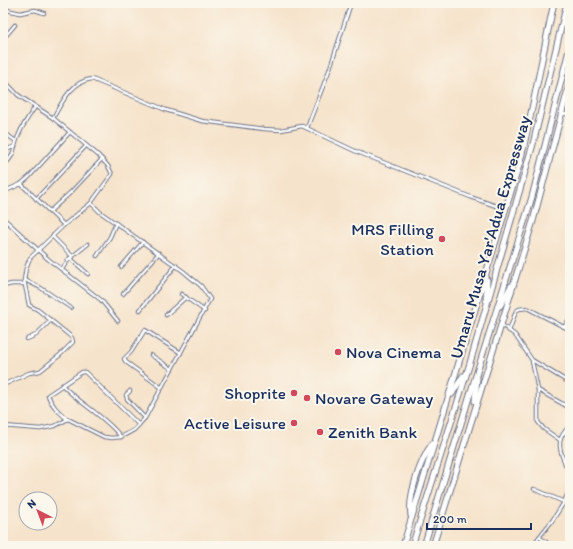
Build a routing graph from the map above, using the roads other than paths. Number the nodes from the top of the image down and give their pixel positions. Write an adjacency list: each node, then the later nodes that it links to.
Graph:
1 (351, 3): 15 (street)
2 (554, 3): 28 (highway, Umaru Musa Yar'Adua Expressway)
3 (567, 3): 53 (highway, Umaru Musa Yar'Adua Expressway)
4 (3, 9): 5 (street)
5 (44, 13)
6 (15, 25): 7 (street)
7 (3, 39)
8 (570, 46): 57 (highway, Umaru Musa Yar'Adua Expressway)
9 (3, 79): 11 (street)
10 (570, 82): 12 (highway, Umaru Musa Yar'Adua Expressway)
11 (35, 107): 14 (street); 18 (street)
12 (562, 114): 13 (street); 45 (highway, Umaru Musa Yar'Adua Expressway)
13 (570, 114)
14 (53, 118): 15 (street); 17 (street)
15 (307, 128): 28 (street)
16 (3, 131): 18 (street)
17 (70, 132): 20 (street); 24 (street)
18 (16, 141): 19 (street)
19 (15, 146): 21 (street); 23 (street)
20 (86, 146): 22 (street); 26 (street)
21 (3, 148)
22 (102, 159): 27 (street); 29 (street)
23 (3, 166)
24 (20, 184): 25 (street); 26 (street)
25 (3, 192)
26 (36, 199): 29 (street)
27 (91, 203): 31 (street); 32 (street)
28 (505, 209): 43 (highway, Umaru Musa Yar'Adua Expressway)
29 (49, 212): 32 (street)
30 (3, 218): 36 (street)
31 (116, 223): 34 (street); 38 (street)
32 (64, 225): 33 (street)
33 (52, 236): 36 (street); 39 (street)
34 (143, 242): 37 (street); 41 (street)
35 (88, 244): 39 (street)
36 (38, 249): 42 (street); 46 (street)
37 (159, 253): 40 (street); 49 (street)
38 (97, 256)
39 (72, 258): 42 (street); 44 (street)
40 (176, 265): 54 (street); 55 (street)
41 (122, 267)
42 (62, 269): 60 (street)
43 (487, 269): 53 (highway); 78 (highway, Umaru Musa Yar'Adua Expressway)
44 (88, 274)
45 (516, 277): 57 (highway); 61 (highway, Umaru Musa Yar'Adua Expressway)
46 (24, 280): 47 (street); 52 (street)
47 (25, 284): 48 (street); 59 (street)
48 (3, 286)
49 (123, 294)
50 (180, 294): 51 (street)
51 (186, 297): 55 (street); 56 (street)
52 (71, 308)
53 (485, 308): 69 (highway, Umaru Musa Yar'Adua Expressway)
54 (140, 310)
55 (205, 311): 66 (street)
56 (166, 315)
57 (494, 317): 71 (highway, Umaru Musa Yar'Adua Expressway)
58 (570, 318): 62 (street)
59 (51, 320): 65 (street); 73 (street)
60 (118, 321)
61 (501, 324): 64 (street); 80 (highway, Umaru Musa Yar'Adua Expressway)
62 (565, 326): 63 (street); 64 (street)
63 (570, 330)
64 (509, 331): 68 (street)
65 (27, 339)
66 (182, 353): 70 (street); 75 (street)
67 (152, 355): 70 (street)
68 (532, 360): 72 (street); 76 (street)
69 (468, 368): 78 (highway); 96 (highway, Umaru Musa Yar'Adua Expressway)
70 (172, 369): 75 (street)
71 (477, 370): 80 (highway); 97 (highway, Umaru Musa Yar'Adua Expressway)
72 (570, 383)
73 (3, 385)
74 (62, 385): 82 (street); 83 (street); 86 (street)
75 (162, 388): 81 (street)
76 (538, 390): 79 (street); 87 (street)
77 (130, 391): 81 (street)
78 (447, 402): 95 (highway, Umaru Musa Yar'Adua Expressway)
79 (570, 408)
80 (475, 410): 98 (highway, Umaru Musa Yar'Adua Expressway)
81 (146, 418): 83 (street)
82 (68, 419): 85 (street); 86 (street)
83 (139, 425): 86 (street)
84 (570, 425): 87 (street)
85 (3, 426)
86 (121, 437)
87 (560, 440): 89 (street)
88 (570, 462): 89 (street)
89 (566, 465): 90 (street)
90 (570, 473)
91 (534, 489): 93 (street)
92 (570, 489): 93 (street)
93 (564, 502): 94 (street)
94 (539, 537): 99 (street); 100 (street)
95 (403, 546)
96 (412, 546)
97 (424, 546)
98 (433, 546)
99 (532, 546)
100 (552, 546)

